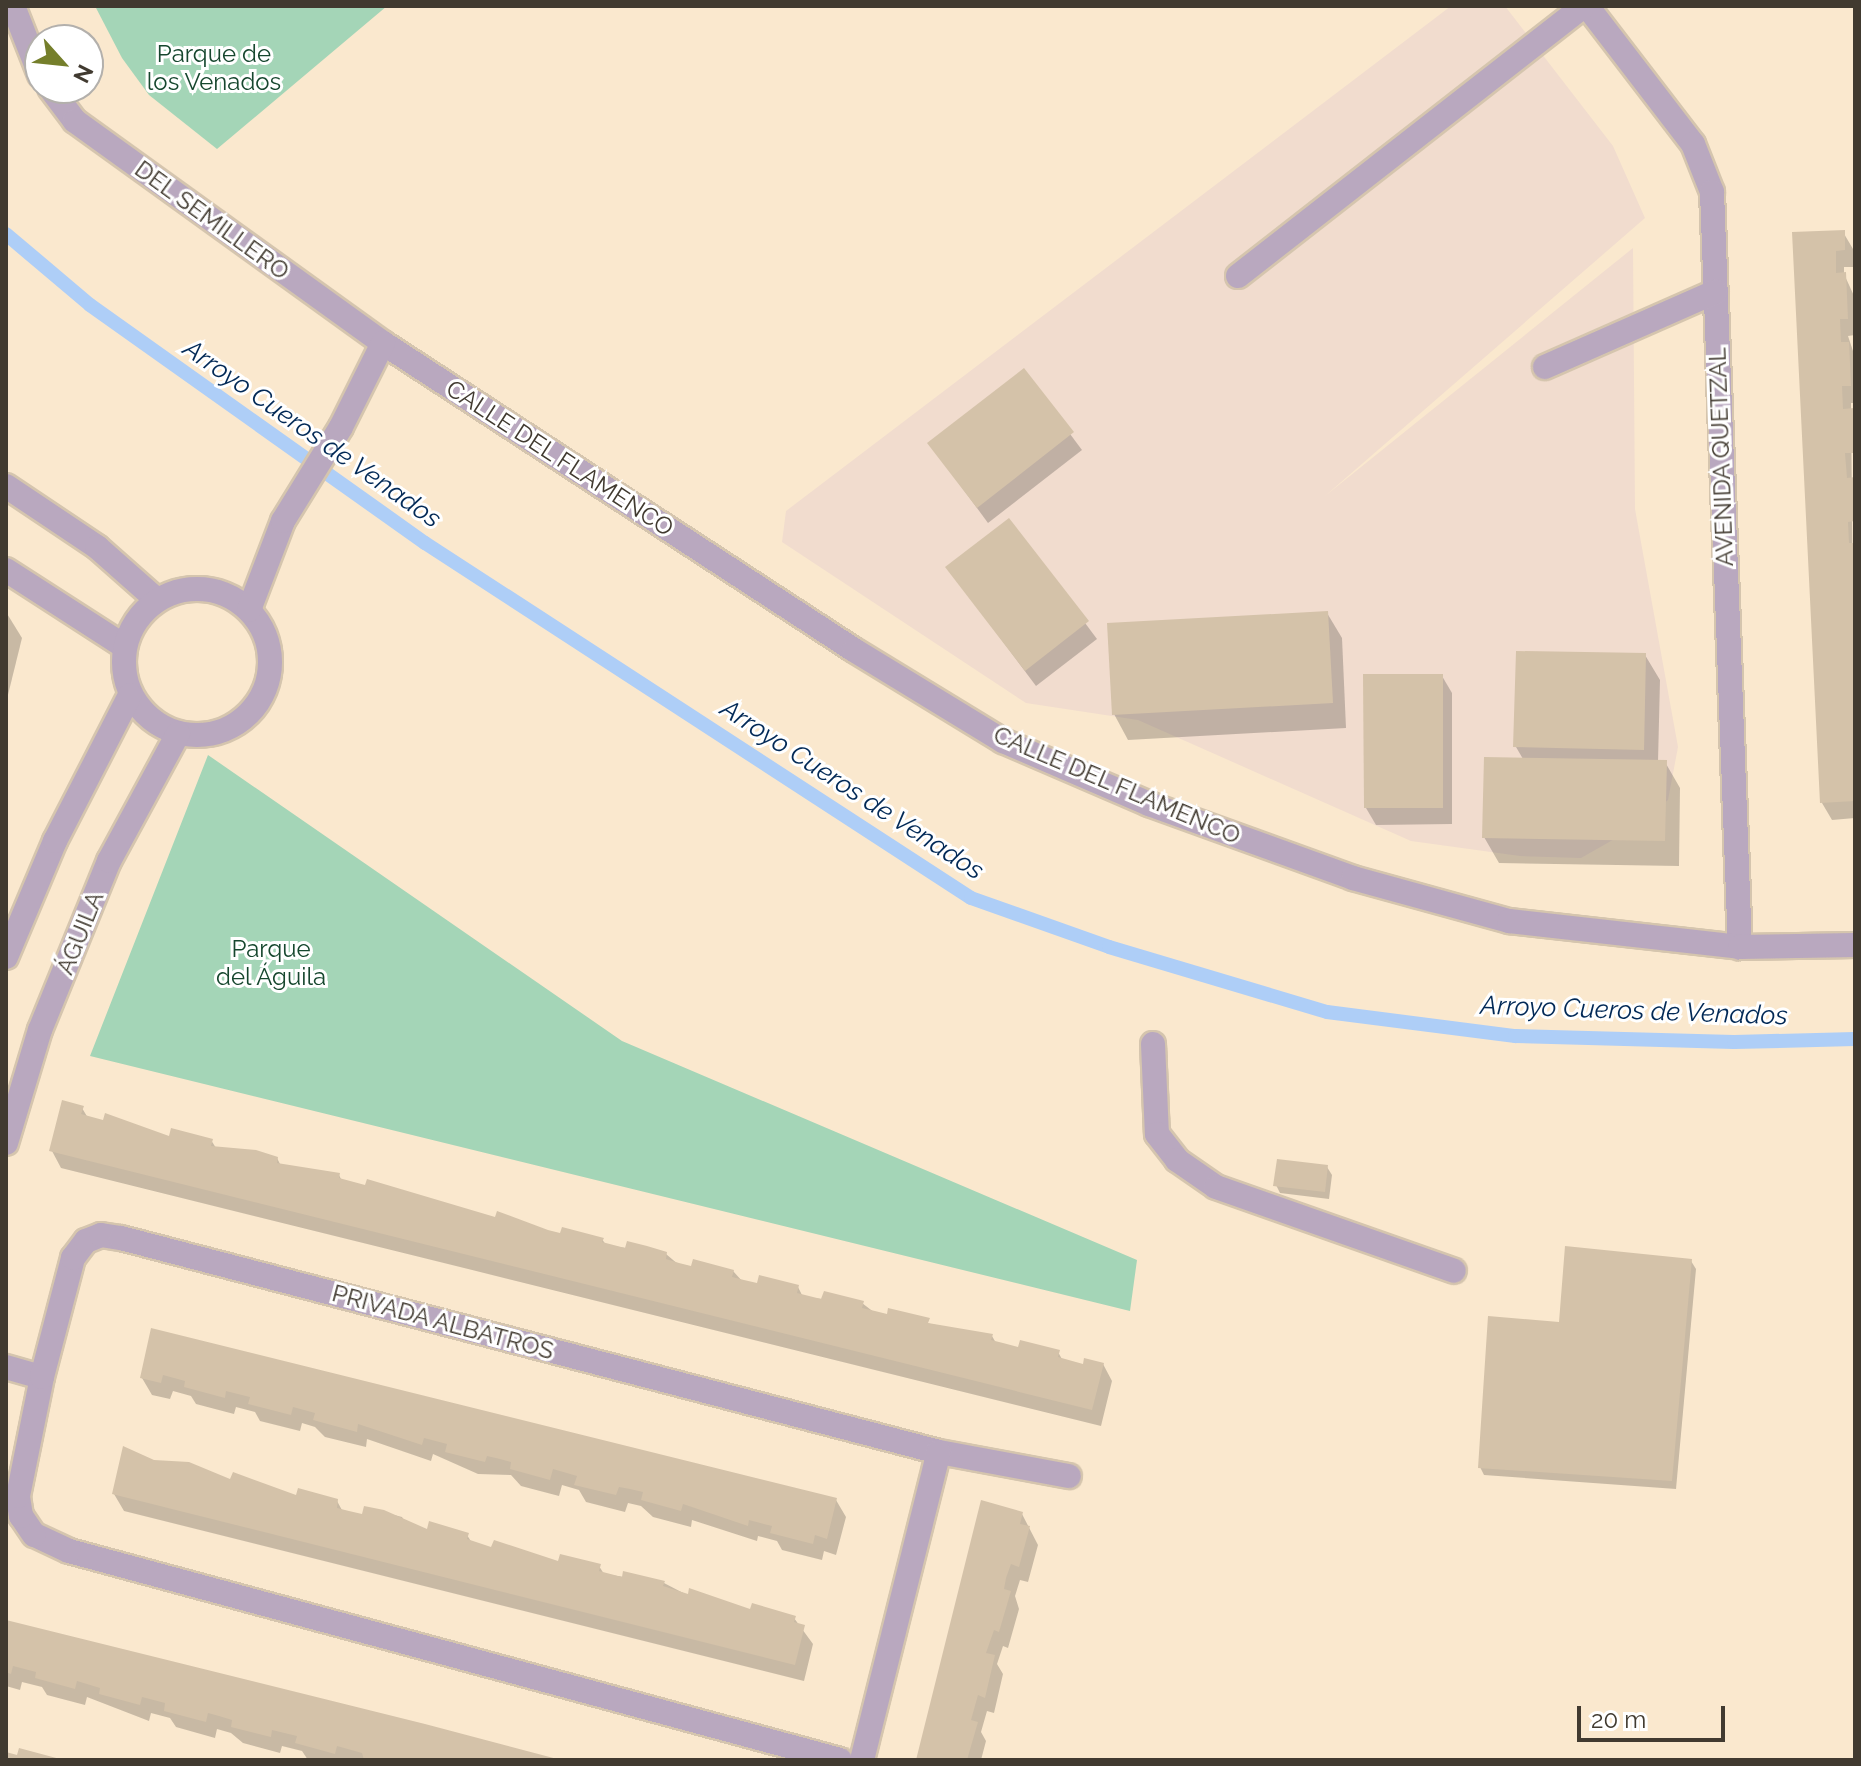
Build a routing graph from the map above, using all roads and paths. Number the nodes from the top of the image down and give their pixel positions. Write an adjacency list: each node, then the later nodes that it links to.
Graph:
1 (13, 6): 3 (street)
2 (1585, 6): 5 (street); 6 (street, AVENIDA QUETZAL)
3 (24, 34)
4 (62, 104): 7 (street, DEL SEMILLERO)
5 (1238, 276)
6 (1715, 292): 8 (street); 17 (street, AVENIDA QUETZAL)
7 (383, 343): 12 (street); 17 (street, CALLE DEL FLAMENCO)
8 (1545, 367)
9 (6, 486): 11 (street)
10 (6, 570): 13 (street)
11 (157, 600): 12 (street); 13 (street)
12 (249, 610): 15 (street)
13 (124, 646): 14 (street)
14 (130, 695): 15 (street); 18 (street)
15 (178, 734): 20 (street, ÁGUILA)
16 (1855, 945): 17 (street, CALLE DEL FLAMENCO)
17 (1740, 947)
18 (6, 957)
19 (1153, 1044): 21 (street)
20 (6, 1143)
21 (1454, 1271)
22 (6, 1367): 23 (street)
23 (42, 1377): 24 (street, PRIVADA ALBATROS); 26 (street, PRIVADA ALBATROS)
24 (939, 1452): 25 (street, PRIVADA ALBATROS); 27 (street)
25 (1069, 1476)
26 (840, 1760)
27 (862, 1760)

